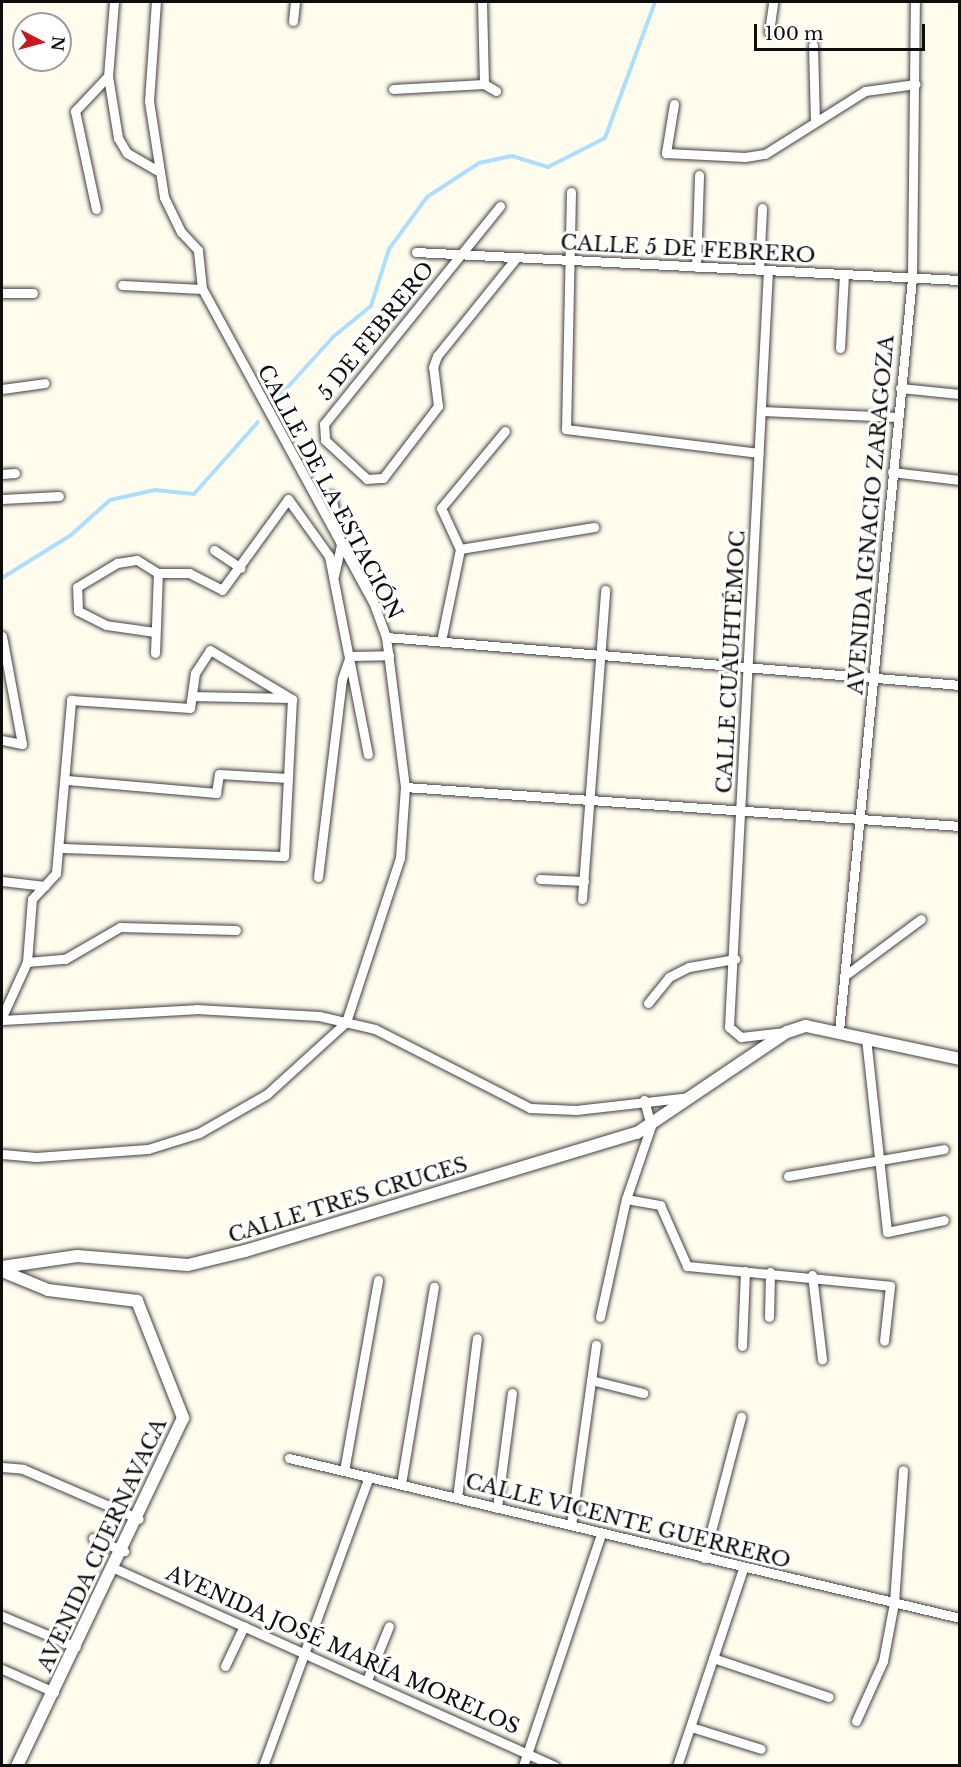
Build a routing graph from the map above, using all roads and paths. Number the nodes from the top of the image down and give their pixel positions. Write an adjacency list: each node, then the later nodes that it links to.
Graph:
1 (114, 2): 10 (street)
2 (156, 2): 17 (street, CALLE DE LA ESTACIÓN)
3 (295, 2): 7 (street)
4 (482, 2): 11 (street)
5 (772, 2): 8 (street)
6 (915, 2): 12 (street, AVENIDA IGNACIO ZARAGOZA)
7 (293, 21)
8 (769, 32)
9 (813, 45): 16 (street)
10 (108, 76): 17 (street); 22 (street)
11 (484, 84): 13 (street); 14 (street)
12 (916, 84): 16 (street); 30 (street, AVENIDA IGNACIO ZARAGOZA)
13 (393, 89)
14 (496, 91)
15 (674, 104): 16 (street)
16 (815, 120)
17 (156, 170): 33 (street, CALLE DE LA ESTACIÓN)
18 (699, 175): 27 (street)
19 (571, 192): 26 (street)
20 (500, 206): 24 (street, 5 DE FEBRERO)
21 (762, 208): 28 (street, CALLE CUAUHTÉMOC)
22 (96, 209)
23 (416, 252): 24 (street, CALLE 5 DE FEBRERO)
24 (463, 254): 25 (street, CALLE 5 DE FEBRERO); 25 (street, 5 DE FEBRERO)
25 (516, 258): 26 (street, CALLE 5 DE FEBRERO)
26 (570, 263): 27 (street, CALLE 5 DE FEBRERO); 44 (street)
27 (696, 267): 28 (street, CALLE 5 DE FEBRERO)
28 (763, 270): 29 (street, CALLE 5 DE FEBRERO); 41 (street, CALLE CUAUHTÉMOC)
29 (844, 275): 30 (street, CALLE 5 DE FEBRERO); 36 (street)
30 (912, 278): 31 (street, CALLE 5 DE FEBRERO); 38 (street, AVENIDA IGNACIO ZARAGOZA)
31 (960, 280)
32 (122, 285): 33 (street)
33 (202, 289): 53 (street, CALLE DE LA ESTACIÓN)
34 (2, 293): 35 (street)
35 (33, 293)
36 (840, 348)
37 (45, 383): 39 (street)
38 (900, 388): 40 (street); 42 (street, AVENIDA IGNACIO ZARAGOZA)
39 (2, 389)
40 (960, 394)
41 (762, 411): 42 (street); 44 (street, CALLE CUAUHTÉMOC)
42 (897, 417): 45 (street, AVENIDA IGNACIO ZARAGOZA)
43 (505, 431): 55 (street)
44 (759, 453): 68 (street, CALLE CUAUHTÉMOC)
45 (892, 472): 48 (street); 69 (street, AVENIDA IGNACIO ZARAGOZA)
46 (15, 473): 47 (street)
47 (2, 474)
48 (960, 480)
49 (331, 495): 53 (street)
50 (59, 496): 51 (street)
51 (2, 499)
52 (594, 527): 55 (street)
53 (341, 544): 58 (street); 62 (street, CALLE DE LA ESTACIÓN)
54 (214, 549): 56 (street)
55 (460, 549): 63 (street)
56 (241, 568): 57 (street); 58 (street)
57 (159, 573): 60 (street); 60 (street)
58 (334, 578): 66 (street)
59 (605, 590): 67 (street)
60 (155, 632): 64 (street)
61 (2, 636): 73 (street)
62 (386, 637): 63 (street); 65 (street, CALLE DE LA ESTACIÓN)
63 (441, 641): 67 (street)
64 (154, 652)
65 (388, 655): 66 (street); 77 (street, CALLE DE LA ESTACIÓN)
66 (350, 656): 74 (street); 83 (street)
67 (601, 656): 68 (street); 78 (street)
68 (750, 668): 69 (street); 79 (street, CALLE CUAUHTÉMOC)
69 (873, 677): 70 (street); 80 (street, AVENIDA IGNACIO ZARAGOZA)
70 (960, 685)
71 (193, 696): 72 (street); 72 (street); 76 (street)
72 (292, 699): 75 (street)
73 (2, 740)
74 (368, 754)
75 (288, 778): 76 (street); 82 (street)
76 (67, 780): 82 (street)
77 (405, 787): 78 (street); 96 (street, CALLE DE LA ESTACIÓN)
78 (591, 801): 79 (street); 86 (street)
79 (742, 811): 80 (street); 91 (street, CALLE CUAUHTÉMOC)
80 (863, 818): 81 (street); 93 (street, AVENIDA IGNACIO ZARAGOZA)
81 (960, 826)
82 (61, 848): 87 (street)
83 (318, 877)
84 (540, 879): 86 (street)
85 (2, 881): 87 (street)
86 (584, 881): 88 (street)
87 (45, 886): 92 (street)
88 (582, 899)
89 (921, 920): 93 (street)
90 (236, 930): 92 (street)
91 (735, 959): 94 (street); 99 (street, CALLE CUAUHTÉMOC)
92 (27, 962): 95 (street)
93 (847, 974): 97 (street, AVENIDA IGNACIO ZARAGOZA)
94 (648, 1004)
95 (2, 1018): 96 (street, CALLE TRES CRUCES)
96 (346, 1022): 104 (street, CALLE TRES CRUCES); 107 (street, CALLE DE LA ESTACIÓN)
97 (839, 1031): 98 (street, CALLE TRES CRUCES); 100 (street, CALLE TRES CRUCES)
98 (787, 1032): 99 (street, CALLE CUAUHTÉMOC); 101 (street, CALLE TRES CRUCES)
99 (753, 1035): 101 (street)
100 (866, 1038): 102 (street, CALLE TRES CRUCES); 108 (street)
101 (760, 1051): 103 (street, CALLE TRES CRUCES)
102 (960, 1059)
103 (690, 1097): 104 (street, CALLE TRES CRUCES); 105 (street, CALLE TRES CRUCES)
104 (644, 1100): 105 (street)
105 (651, 1126): 110 (street); 112 (street, CALLE TRES CRUCES)
106 (944, 1149): 108 (street)
107 (2, 1154)
108 (879, 1160): 109 (street); 111 (street)
109 (788, 1176)
110 (626, 1199): 114 (street); 119 (street)
111 (944, 1220)
112 (2, 1267)
113 (2, 1271): 138 (street, AVENIDA CUERNAVACA)
114 (745, 1271): 115 (street); 124 (street)
115 (770, 1272): 116 (street); 120 (street)
116 (812, 1275): 122 (street); 125 (street)
117 (378, 1280): 133 (street)
118 (434, 1287): 135 (street)
119 (600, 1317)
120 (769, 1317)
121 (477, 1338): 136 (street)
122 (884, 1341)
123 (596, 1345): 126 (street)
124 (742, 1346)
125 (822, 1359)
126 (591, 1380): 128 (street); 139 (street)
127 (512, 1393): 137 (street)
128 (643, 1393)
129 (741, 1417): 143 (street)
130 (289, 1458): 133 (street, CALLE VICENTE GUERRERO)
131 (2, 1467): 138 (street)
132 (903, 1470): 146 (street)
133 (344, 1471): 134 (street, CALLE VICENTE GUERRERO)
134 (369, 1477): 135 (street, CALLE VICENTE GUERRERO); 152 (street)
135 (401, 1484): 136 (street, CALLE VICENTE GUERRERO)
136 (457, 1498): 137 (street, CALLE VICENTE GUERRERO)
137 (497, 1508): 139 (street, CALLE VICENTE GUERRERO)
138 (139, 1519): 142 (street, AVENIDA CUERNAVACA)
139 (571, 1525): 140 (street, CALLE VICENTE GUERRERO)
140 (601, 1533): 143 (street, CALLE VICENTE GUERRERO); 162 (street)
141 (93, 1538): 142 (street)
142 (124, 1551): 144 (street, AVENIDA CUERNAVACA)
143 (704, 1558): 145 (street, CALLE VICENTE GUERRERO)
144 (116, 1569): 149 (street, AVENIDA JOSÉ MARÍA MORELOS); 151 (street, AVENIDA CUERNAVACA)
145 (743, 1569): 146 (street, CALLE VICENTE GUERRERO); 153 (street)
146 (894, 1603): 148 (street, CALLE VICENTE GUERRERO); 159 (street)
147 (2, 1616): 151 (street)
148 (960, 1618)
149 (244, 1626): 152 (street, AVENIDA JOSÉ MARÍA MORELOS); 154 (street)
150 (388, 1626): 156 (street)
151 (76, 1647): 157 (street, AVENIDA CUERNAVACA)
152 (302, 1651): 156 (street, AVENIDA JOSÉ MARÍA MORELOS); 164 (street)
153 (713, 1658): 158 (street); 160 (street)
154 (225, 1666)
155 (2, 1669): 157 (street)
156 (368, 1680): 162 (street, AVENIDA JOSÉ MARÍA MORELOS)
157 (54, 1692): 163 (street, AVENIDA CUERNAVACA)
158 (829, 1697)
159 (856, 1721)
160 (691, 1727): 161 (street); 167 (street)
161 (761, 1749)
162 (528, 1753): 165 (street); 166 (street, AVENIDA JOSÉ MARÍA MORELOS)
163 (17, 1766)
164 (262, 1766)
165 (523, 1766)
166 (555, 1766)
167 (677, 1766)

